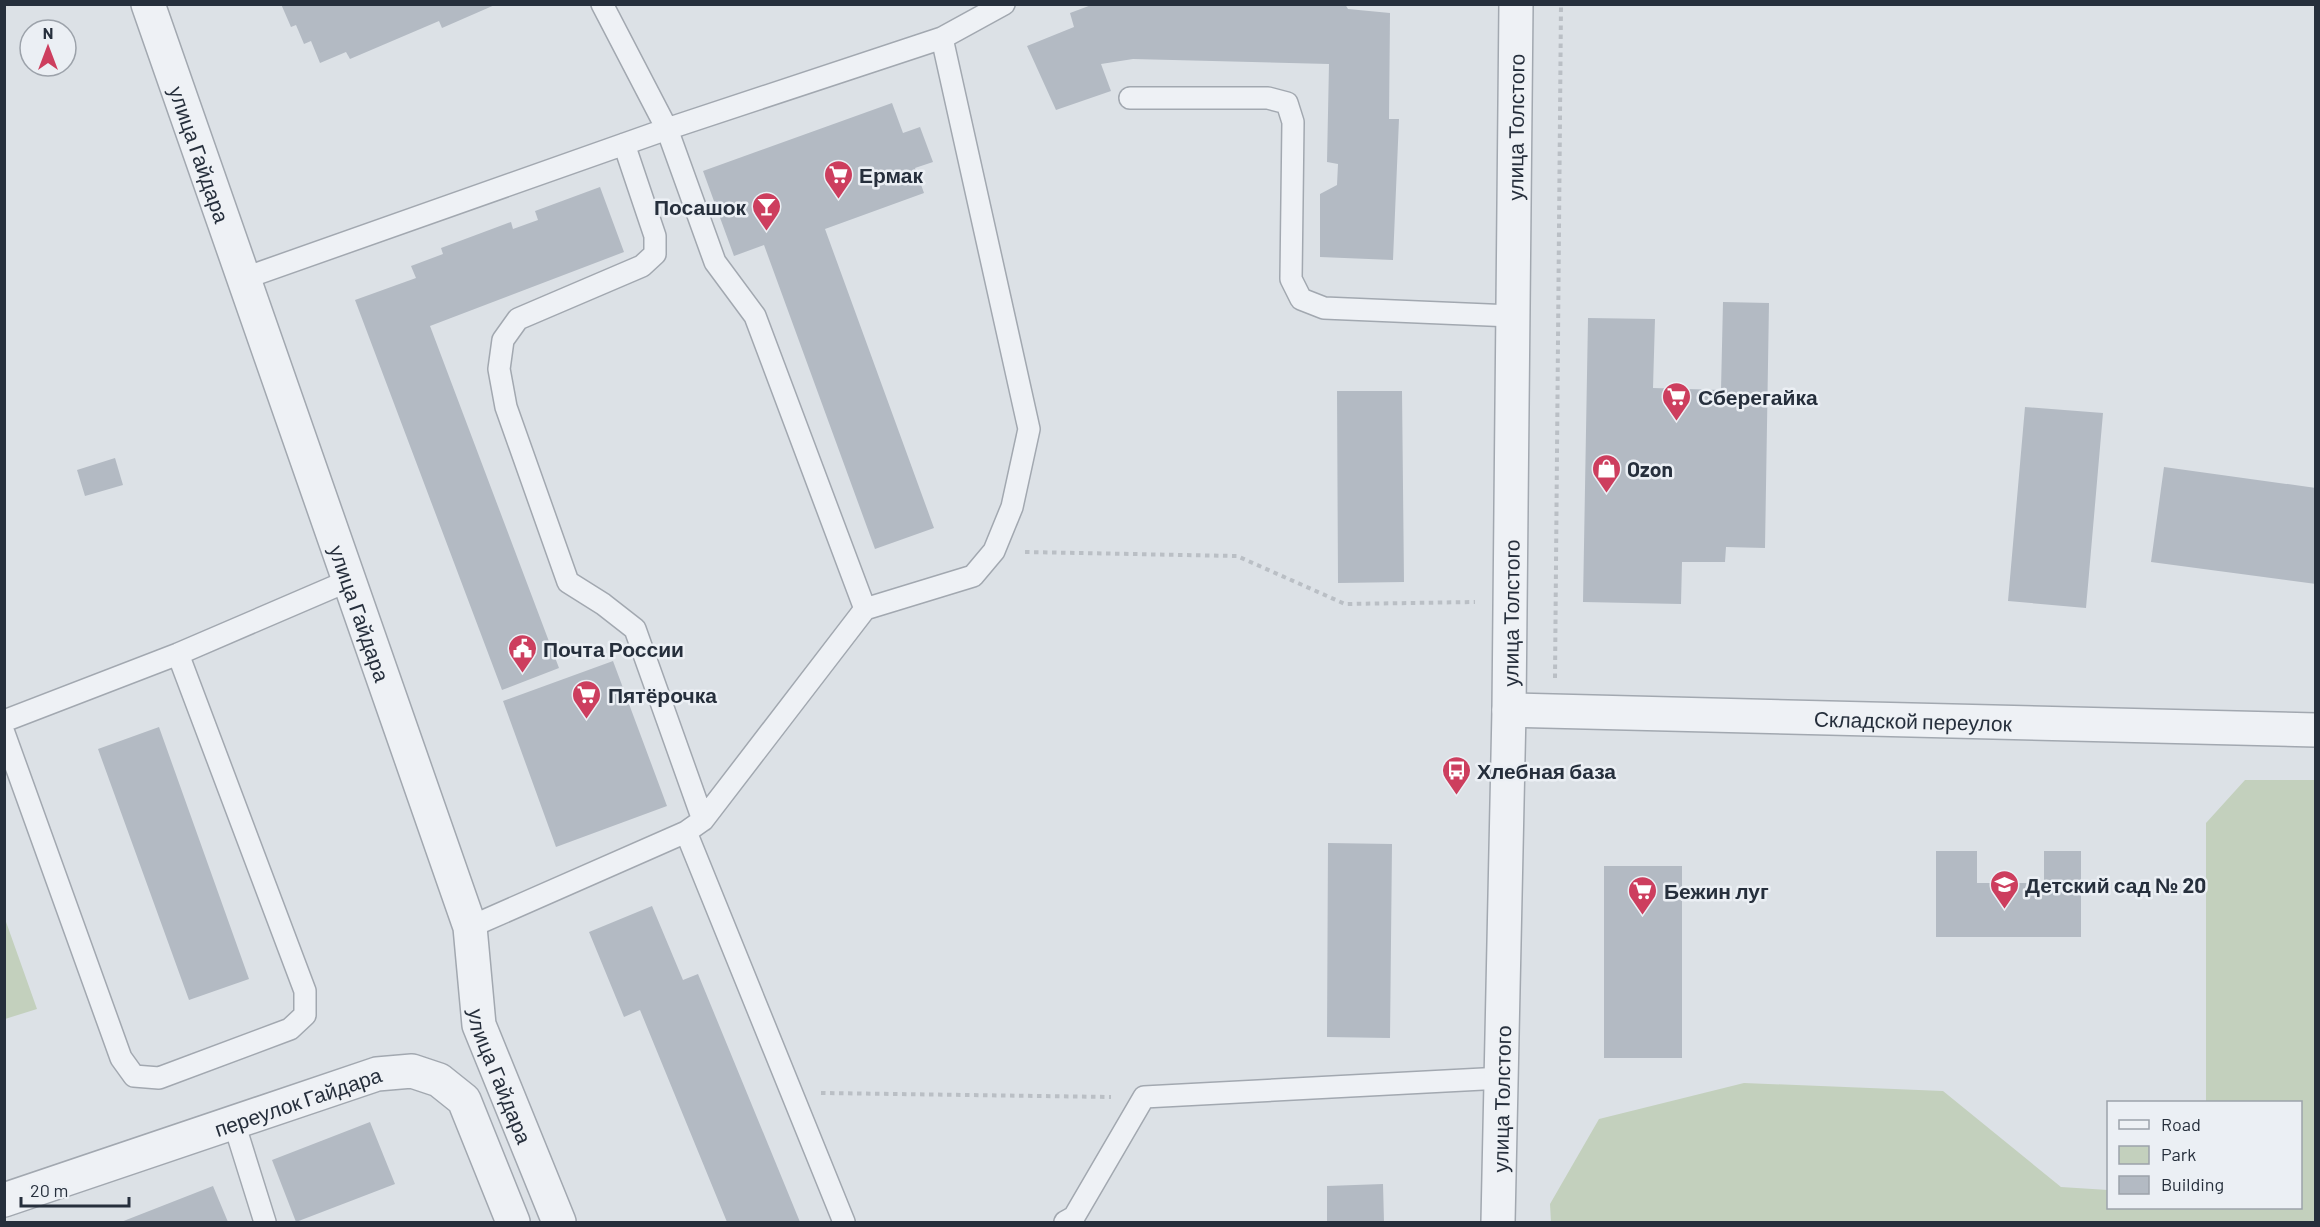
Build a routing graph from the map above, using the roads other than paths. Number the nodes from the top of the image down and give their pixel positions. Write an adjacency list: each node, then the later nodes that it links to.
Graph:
1 (148, 4): 9 (street, улица Гайдара)
2 (602, 4): 7 (lane)
3 (1004, 4): 5 (lane)
4 (1516, 4): 10 (street, улица Толстого)
5 (942, 38): 7 (lane); 12 (lane)
6 (1130, 98): 10 (lane)
7 (667, 129): 8 (lane); 12 (lane)
8 (624, 144): 9 (lane); 18 (lane)
9 (245, 278): 11 (street, улица Гайдара)
10 (1512, 316): 14 (street, улица Толстого)
11 (350, 580): 13 (lane); 19 (street, улица Гайдара)
12 (865, 609): 18 (lane)
13 (178, 654): 15 (lane); 17 (lane)
14 (1509, 710): 16 (street, Складской переулок); 20 (street, улица Толстого)
15 (4, 721)
16 (2316, 730)
17 (4, 733)
18 (694, 826): 19 (lane); 26 (lane)
19 (470, 927): 25 (street, улица Гайдара)
20 (1502, 1078): 27 (lane); 28 (street, улица Толстого)
21 (234, 1123): 22 (street, переулок Гайдара); 23 (lane); 24 (street, переулок Гайдара)
22 (4, 1200)
23 (265, 1222)
24 (513, 1222)
25 (559, 1222)
26 (844, 1222)
27 (1065, 1222)
28 (1498, 1222)

